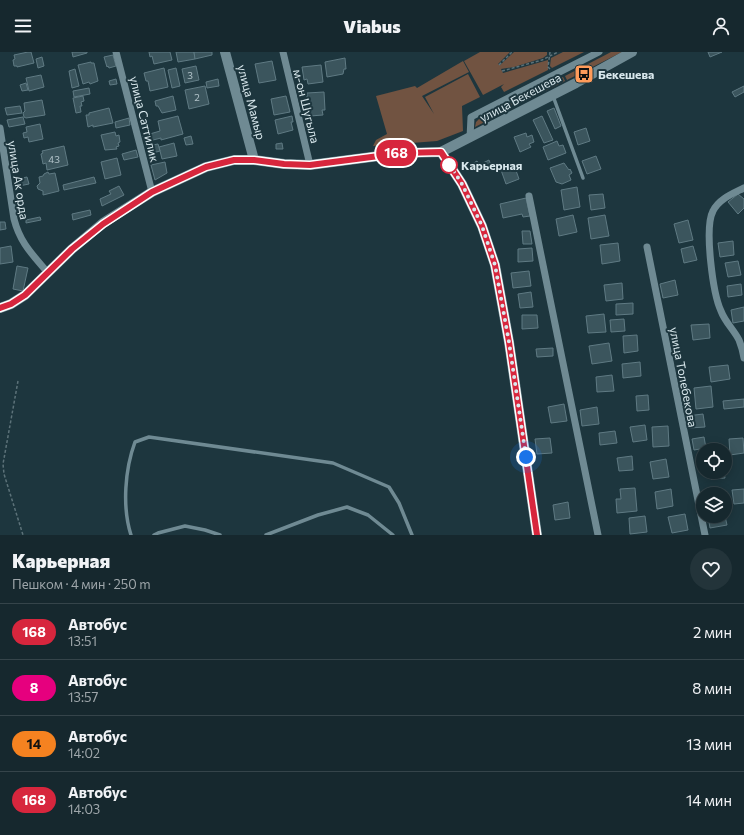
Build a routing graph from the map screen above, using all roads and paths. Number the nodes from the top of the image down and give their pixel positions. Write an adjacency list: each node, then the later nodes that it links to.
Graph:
1 (116, 52): 21 (street, улица Саттилик)
2 (225, 52): 17 (main road, улица Мамыр)
3 (282, 52): 18 (street, м-он Шугыла)
4 (512, 52): 10 (path)
5 (550, 52): 9 (path)
6 (558, 52): 9 (path)
7 (599, 52): 15 (street)
8 (632, 52): 13 (main road, улица Бекешева)
9 (550, 56): 11 (path); 12 (path)
10 (499, 65)
11 (550, 69)
12 (502, 71)
13 (552, 95): 15 (main road, улица Бекешева); 19 (lane)
14 (0, 128): 24 (street, улица Ак орда)
15 (470, 138): 16 (main road, улица Бекешева)
16 (441, 152): 18 (main road); 35 (main road)
17 (254, 160): 18 (main road); 21 (main road)
18 (310, 165)
19 (583, 178)
20 (744, 188): 26 (street)
21 (152, 192): 24 (main road)
22 (529, 196): 36 (street)
23 (647, 247): 37 (street, улица Толебекова)
24 (48, 273): 25 (main road)
25 (0, 308)
26 (744, 358)
27 (18, 381): 28 (path)
28 (23, 535)
29 (131, 535): 34 (lane)
30 (154, 535): 31 (lane)
31 (220, 535)
32 (266, 535): 33 (lane)
33 (393, 535)
34 (412, 535)
35 (537, 535)
36 (598, 535)
37 (705, 535)

